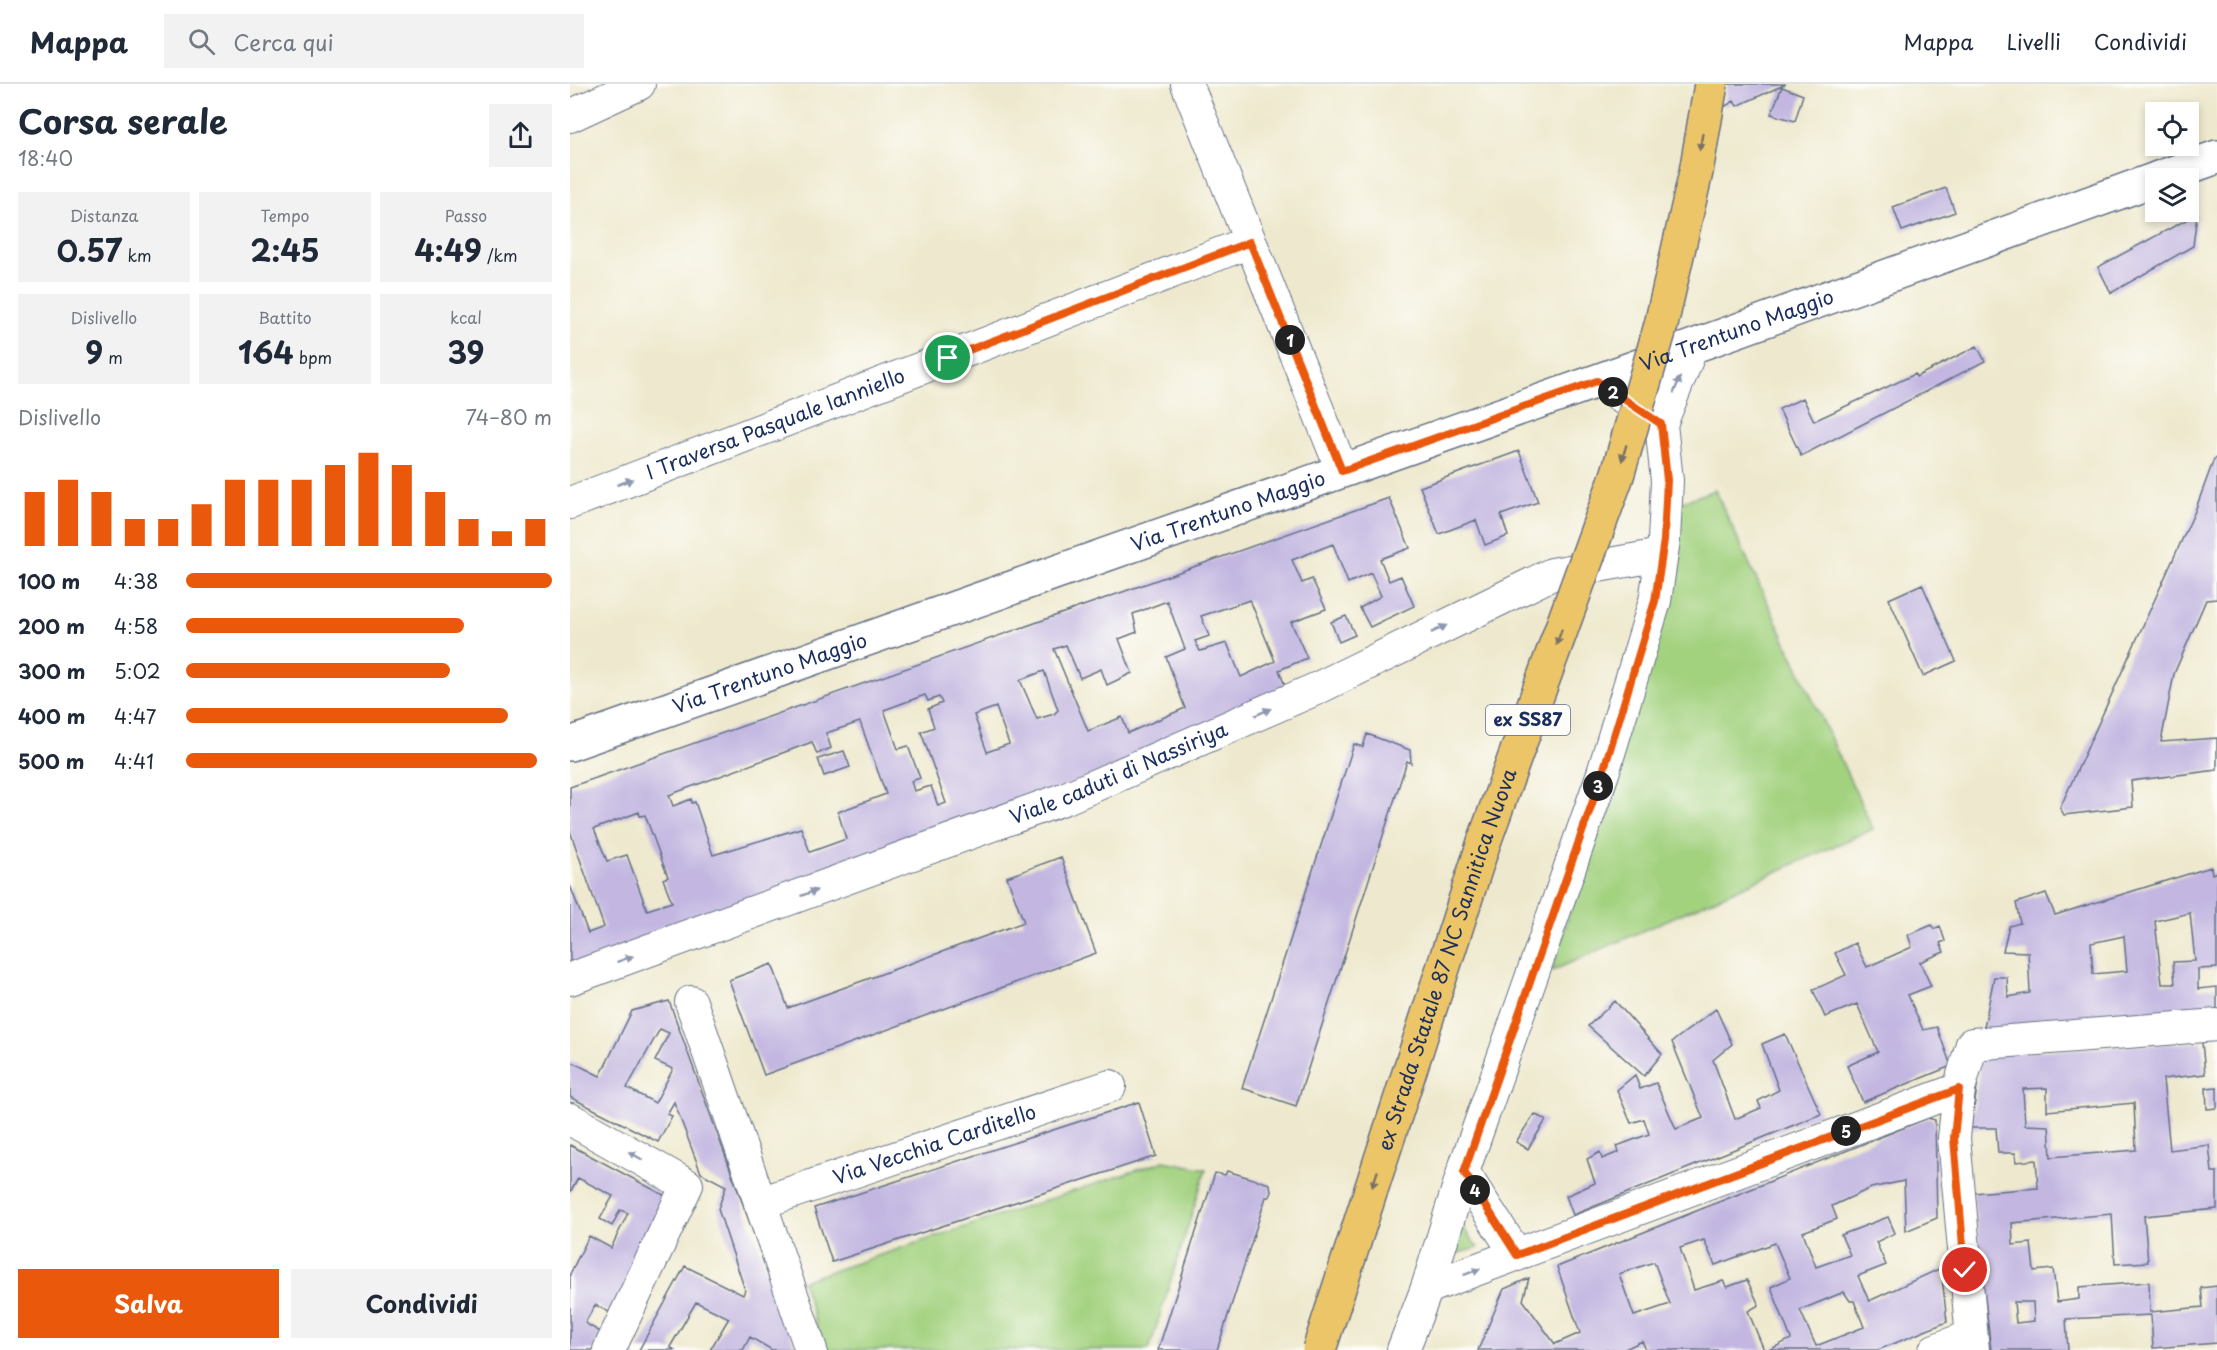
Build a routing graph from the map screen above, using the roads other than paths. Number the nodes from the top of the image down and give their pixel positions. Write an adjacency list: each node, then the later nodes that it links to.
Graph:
1 (639, 84): 4 (street)
2 (1187, 84): 8 (street)
3 (1712, 84): 29 (highway, ex Strada Statale 87 NC Sannitica Nuova / ex SS87, one-way to 29, bridge)
4 (570, 116)
5 (2217, 157): 6 (street, Via Trentuno Maggio)
6 (2187, 168)
7 (2145, 183): 9 (street, Via Trentuno Maggio)
8 (1250, 242): 12 (street); 13 (street, I Traversa Pasquale Ianniello, one-way to 8)
9 (1692, 347): 10 (street, Via Trentuno Maggio); 11 (street, one-way to 9)
10 (1597, 381): 11 (street); 12 (street, Via Trentuno Maggio)
11 (1661, 424): 14 (street)
12 (1342, 471): 15 (street, Via Trentuno Maggio)
13 (570, 503)
14 (1661, 555): 16 (street, Viale caduti di Nassiriya, one-way to 14); 22 (street)
15 (570, 744)
16 (570, 979)
17 (691, 1002): 23 (street)
18 (2217, 1025): 20 (street)
19 (1110, 1086): 23 (street, Via Vecchia Carditello)
20 (1959, 1089): 24 (street); 26 (street)
21 (570, 1119): 27 (street, one-way to 21)
22 (1464, 1172): 24 (street); 25 (street)
23 (760, 1203): 28 (street)
24 (1517, 1255): 25 (street, one-way to 24)
25 (1427, 1288): 30 (street)
26 (1972, 1343): 31 (street)
27 (609, 1350)
28 (811, 1350)
29 (1319, 1350)
30 (1403, 1350)
31 (1935, 1350)

